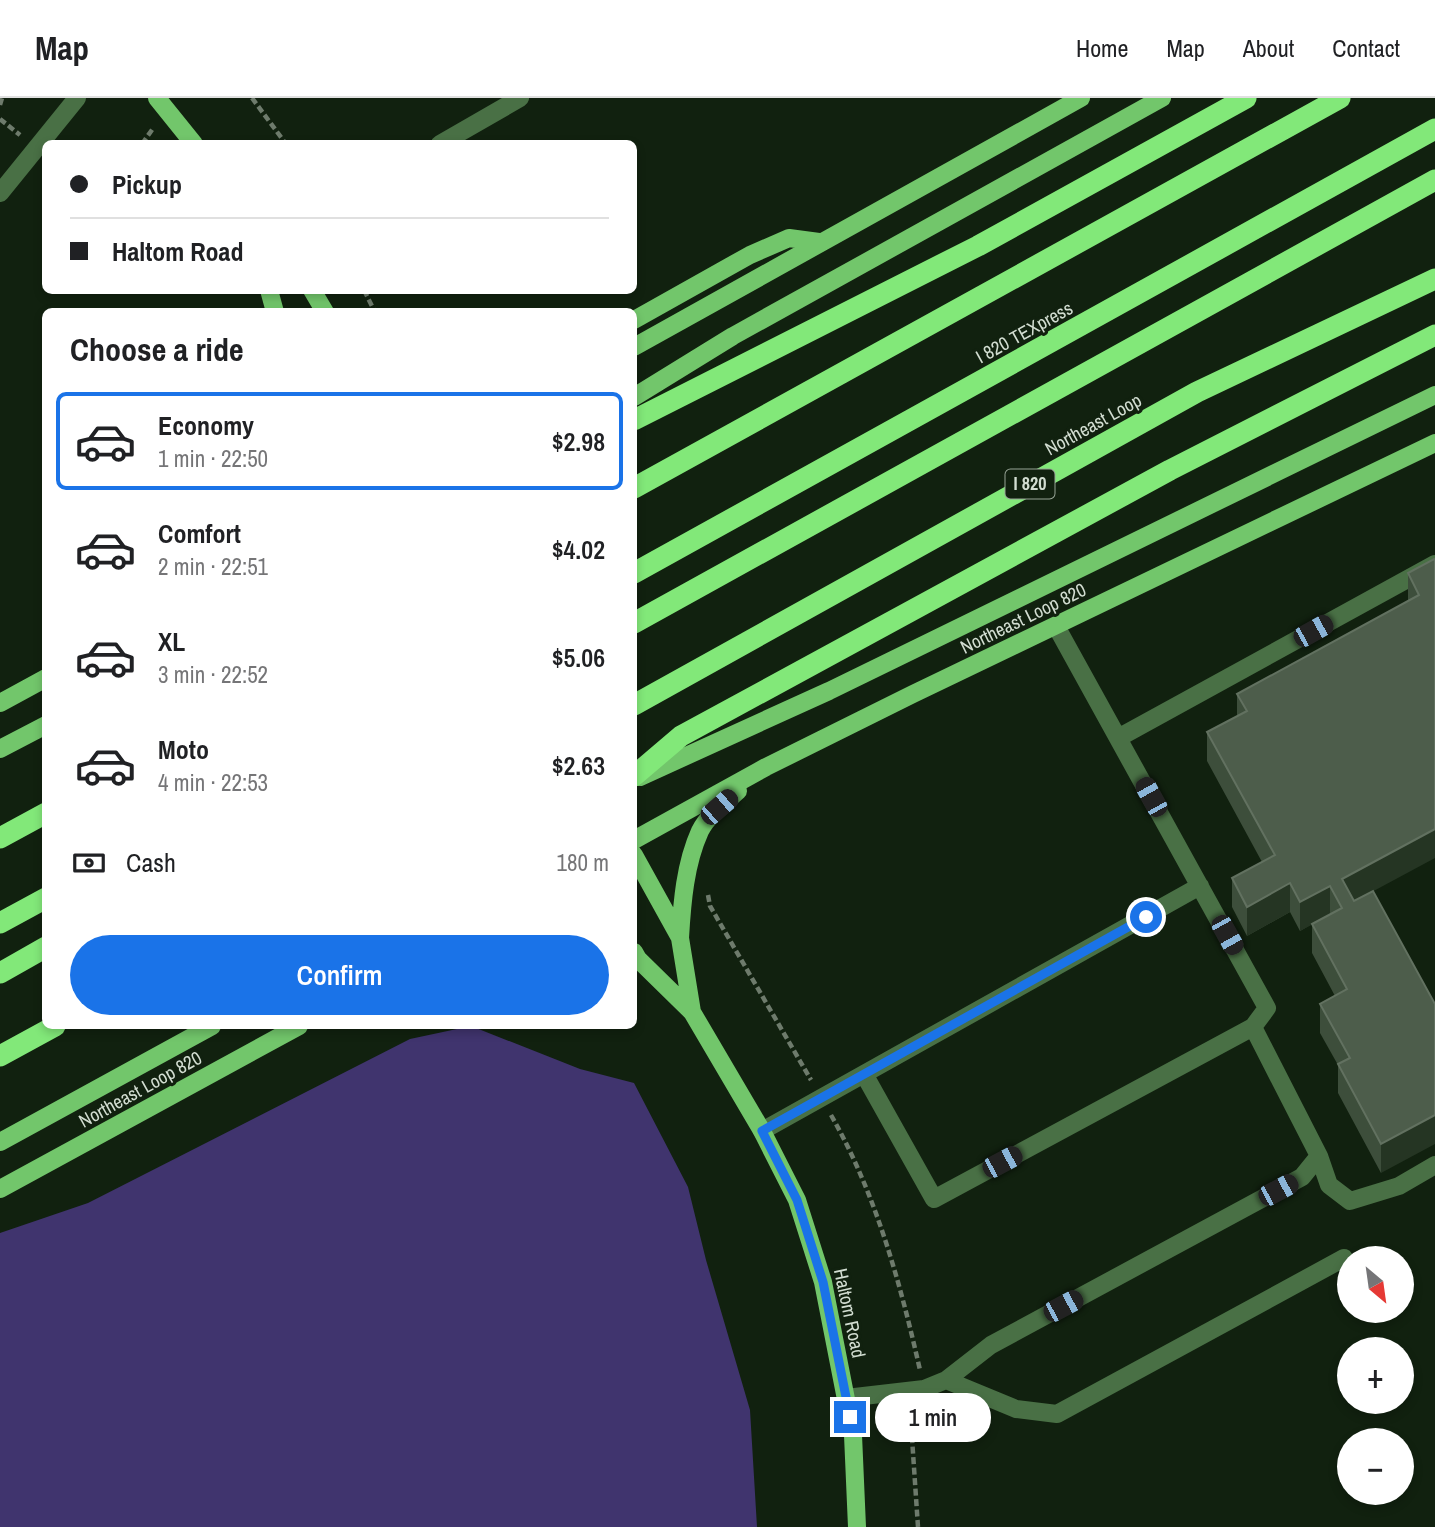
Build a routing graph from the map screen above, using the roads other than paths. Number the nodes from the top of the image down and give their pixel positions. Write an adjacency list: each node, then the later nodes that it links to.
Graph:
1 (76, 98): 9 (street)
2 (157, 98): 11 (main road)
3 (520, 98): 12 (street)
4 (1081, 98): 15 (main road)
5 (1162, 98): 20 (main road)
6 (1246, 98): 22 (highway)
7 (1340, 98): 24 (highway)
8 (1435, 130): 26 (highway, I 820 TEXpress)
9 (42, 140)
10 (42, 140): 14 (street)
11 (191, 140)
12 (447, 140)
13 (1435, 180): 27 (highway)
14 (0, 193)
15 (819, 242): 17 (main road); 19 (main road)
16 (1435, 279): 30 (highway, Northeast Loop / I 820)
17 (637, 318)
18 (1435, 335): 36 (highway)
19 (637, 345)
20 (637, 395)
21 (1435, 395): 37 (main road)
22 (637, 418)
23 (1435, 443): 28 (main road, Northeast Loop 820)
24 (637, 486)
25 (1435, 564): 33 (street)
26 (637, 571)
27 (637, 621)
28 (1056, 626): 33 (street); 35 (main road, Northeast Loop 820)
29 (42, 680): 31 (main road)
30 (637, 703)
31 (0, 704)
32 (42, 727): 34 (main road)
33 (1118, 738): 42 (street)
34 (0, 749)
35 (766, 767): 40 (main road, Northeast Loop 820); 45 (main road)
36 (637, 775)
37 (637, 777)
38 (42, 815): 39 (highway)
39 (0, 838)
40 (637, 838)
41 (637, 860): 45 (main road, Haltom Road)
42 (1200, 887): 50 (street); 55 (street)
43 (42, 900): 44 (highway)
44 (0, 923)
45 (680, 938): 49 (main road, Haltom Road)
46 (42, 949): 48 (highway)
47 (637, 958): 49 (main road, Haltom Road)
48 (0, 972)
49 (692, 1012): 56 (main road, Haltom Road)
50 (1253, 1027): 55 (street); 58 (street)
51 (50, 1029): 54 (highway)
52 (207, 1029): 57 (main road)
53 (293, 1029): 60 (main road, Northeast Loop 820)
54 (0, 1056)
55 (864, 1074): 56 (street)
56 (762, 1131): 63 (main road, Haltom Road)
57 (0, 1142)
58 (1319, 1156): 59 (street); 62 (street)
59 (1435, 1165)
60 (0, 1189)
61 (1337, 1261): 62 (street)
62 (946, 1380): 63 (street)
63 (846, 1398): 64 (main road, Haltom Road)
64 (856, 1527)

